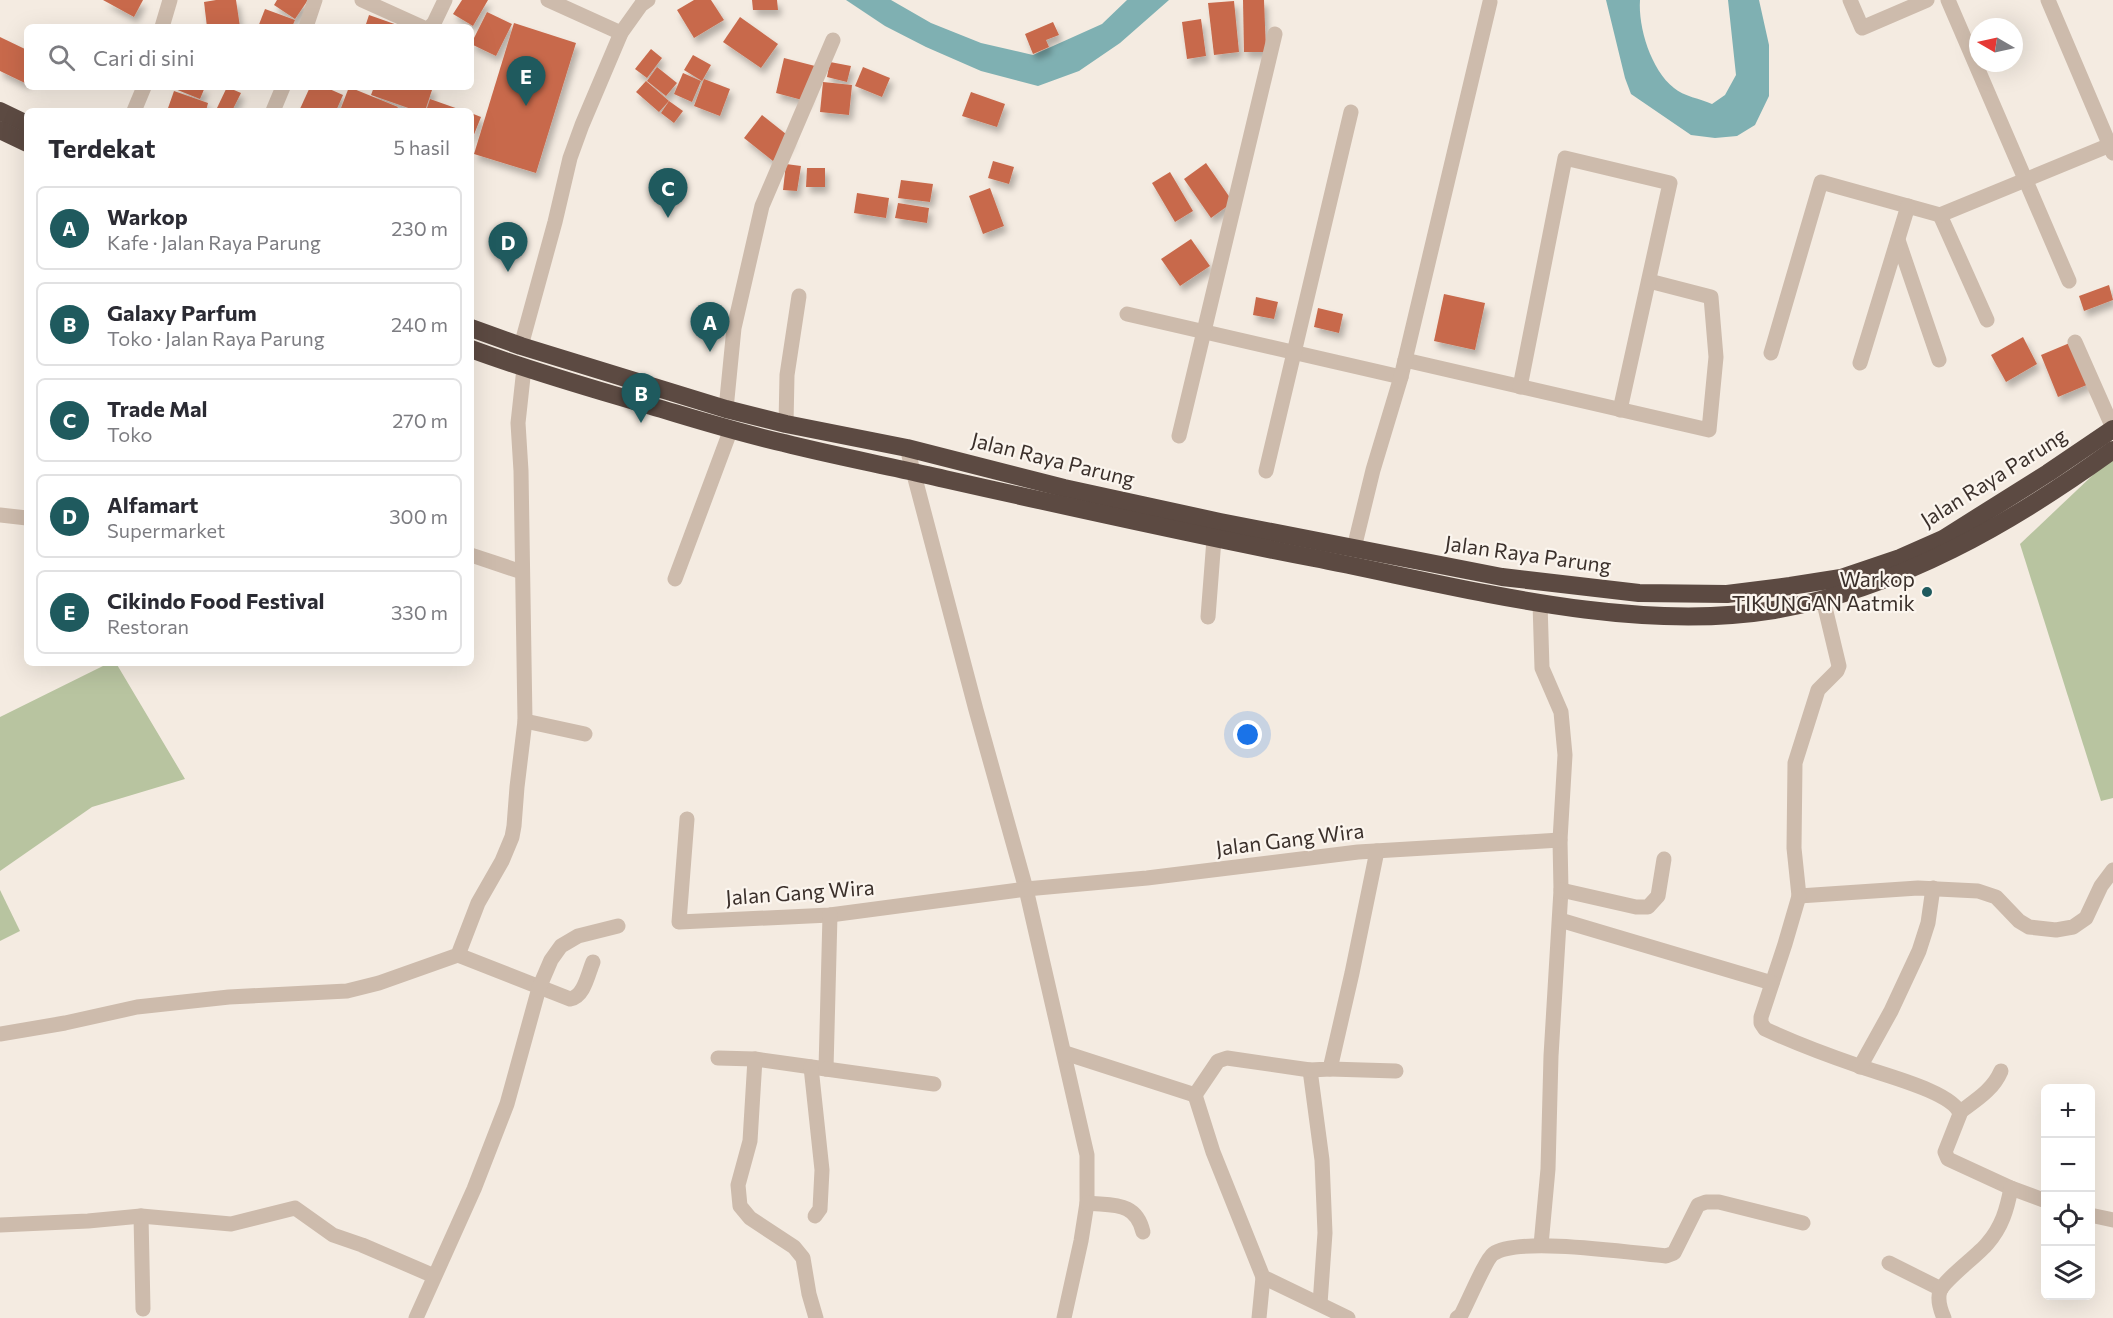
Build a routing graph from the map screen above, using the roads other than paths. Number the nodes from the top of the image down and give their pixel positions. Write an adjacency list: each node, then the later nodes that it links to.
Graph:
1 (170, 0): 12 (street)
2 (315, 0): 13 (street)
3 (362, 0): 14 (street)
4 (445, 0): 15 (street)
5 (548, 0): 16 (street)
6 (648, 0): 16 (street)
7 (1850, 0): 8 (street)
8 (1927, 0)
9 (1948, 0): 29 (street)
10 (2048, 0): 28 (street)
11 (1490, 2): 45 (street)
12 (163, 24)
13 (307, 24)
14 (415, 24)
15 (433, 24)
16 (621, 33): 41 (street)
17 (1275, 34): 39 (street)
18 (833, 40): 51 (street)
19 (143, 90): 21 (street)
20 (282, 90): 22 (street)
21 (135, 108)
22 (274, 108)
23 (0, 111): 25 (highway)
24 (1351, 112): 43 (street)
25 (24, 123)
26 (0, 130): 27 (highway)
27 (24, 142)
28 (2111, 149): 29 (street)
29 (2025, 180): 31 (street); 34 (street)
30 (1908, 206): 31 (street); 32 (street); 44 (street)
31 (1940, 215): 37 (street)
32 (1898, 240): 46 (street); 47 (street)
33 (1649, 281): 50 (street); 52 (street); 52 (street)
34 (2069, 281)
35 (800, 296): 53 (street)
36 (1127, 314): 39 (street)
37 (1986, 320)
38 (474, 329): 41 (highway, Jalan Raya Parung)
39 (1204, 332): 43 (street); 56 (street)
40 (2075, 342): 55 (street)
41 (521, 346): 51 (highway, Jalan Raya Parung)
42 (474, 350): 48 (highway, Jalan Raya Parung)
43 (1294, 352): 49 (street); 60 (street)
44 (1771, 352)
45 (1405, 360): 49 (street); 50 (street)
46 (1939, 360)
47 (1860, 363)
48 (524, 368): 54 (highway, Jalan Raya Parung); 66 (street)
49 (1401, 377): 64 (street)
50 (1520, 387): 52 (street)
51 (726, 409): 53 (highway, Jalan Raya Parung)
52 (1620, 410)
53 (786, 424): 57 (highway, Jalan Raya Parung)
54 (731, 429): 59 (highway, Jalan Raya Parung); 67 (street)
55 (2113, 429): 68 (highway, Jalan Raya Parung)
56 (1179, 436)
57 (907, 448): 59 (street); 64 (highway, Jalan Raya Parung)
58 (2113, 450): 69 (highway, Jalan Raya Parung)
59 (912, 471): 63 (highway, Jalan Raya Parung); 81 (street)
60 (1266, 471)
61 (0, 515): 62 (street)
62 (24, 518)
63 (1214, 539): 70 (highway, Jalan Raya Parung); 72 (street)
64 (1354, 548): 68 (highway, Jalan Raya Parung)
65 (474, 556): 66 (street)
66 (522, 572): 73 (street)
67 (675, 579)
68 (1588, 587): 71 (highway)
69 (1822, 599): 71 (highway, Jalan Raya Parung); 83 (street)
70 (1540, 603): 71 (highway, Jalan Raya Parung); 76 (street)
71 (1589, 609)
72 (1208, 617)
73 (525, 721): 74 (street); 87 (street)
74 (585, 734)
75 (687, 819): 84 (street, Jalan Gang Wira)
76 (1560, 840): 77 (street, Jalan Gang Wira); 82 (street)
77 (1377, 851): 81 (street, Jalan Gang Wira); 97 (street)
78 (1664, 859): 82 (street)
79 (2113, 870): 80 (street)
80 (1933, 888): 83 (street); 95 (street)
81 (1026, 889): 84 (street, Jalan Gang Wira); 92 (street)
82 (1561, 890): 85 (street)
83 (1799, 896): 89 (street)
84 (830, 915): 96 (street)
85 (1560, 920): 89 (street); 114 (street)
86 (618, 926): 90 (street)
87 (458, 955): 90 (street); 91 (street)
88 (593, 962): 90 (street)
89 (1772, 983): 95 (street)
90 (539, 988): 116 (street)
91 (0, 1034)
92 (1065, 1053): 102 (street); 106 (street)
93 (718, 1058): 94 (street)
94 (755, 1059): 96 (street); 122 (street)
95 (1860, 1067): 103 (street)
96 (819, 1068): 101 (street); 108 (street)
97 (1330, 1069): 98 (street); 99 (street)
98 (1310, 1070): 102 (street); 119 (street)
99 (1396, 1071)
100 (2001, 1071): 103 (street)
101 (934, 1084)
102 (1195, 1095): 117 (street)
103 (1960, 1112): 104 (street)
104 (2011, 1188): 105 (street); 118 (street)
105 (2041, 1199)
106 (1086, 1203): 113 (street); 123 (street)
107 (141, 1216): 112 (street); 116 (street); 120 (street)
108 (815, 1216)
109 (2095, 1216): 110 (street)
110 (2113, 1220)
111 (1803, 1223): 114 (street)
112 (0, 1225)
113 (1143, 1232)
114 (1541, 1245): 126 (street)
115 (1888, 1263): 118 (street)
116 (434, 1276): 121 (street)
117 (1263, 1277): 119 (street); 124 (street)
118 (1941, 1289): 127 (street)
119 (1320, 1304): 125 (street)
120 (143, 1309)
121 (416, 1318)
122 (816, 1318)
123 (1064, 1318)
124 (1259, 1318)
125 (1348, 1318)
126 (1457, 1318)
127 (1944, 1318)

